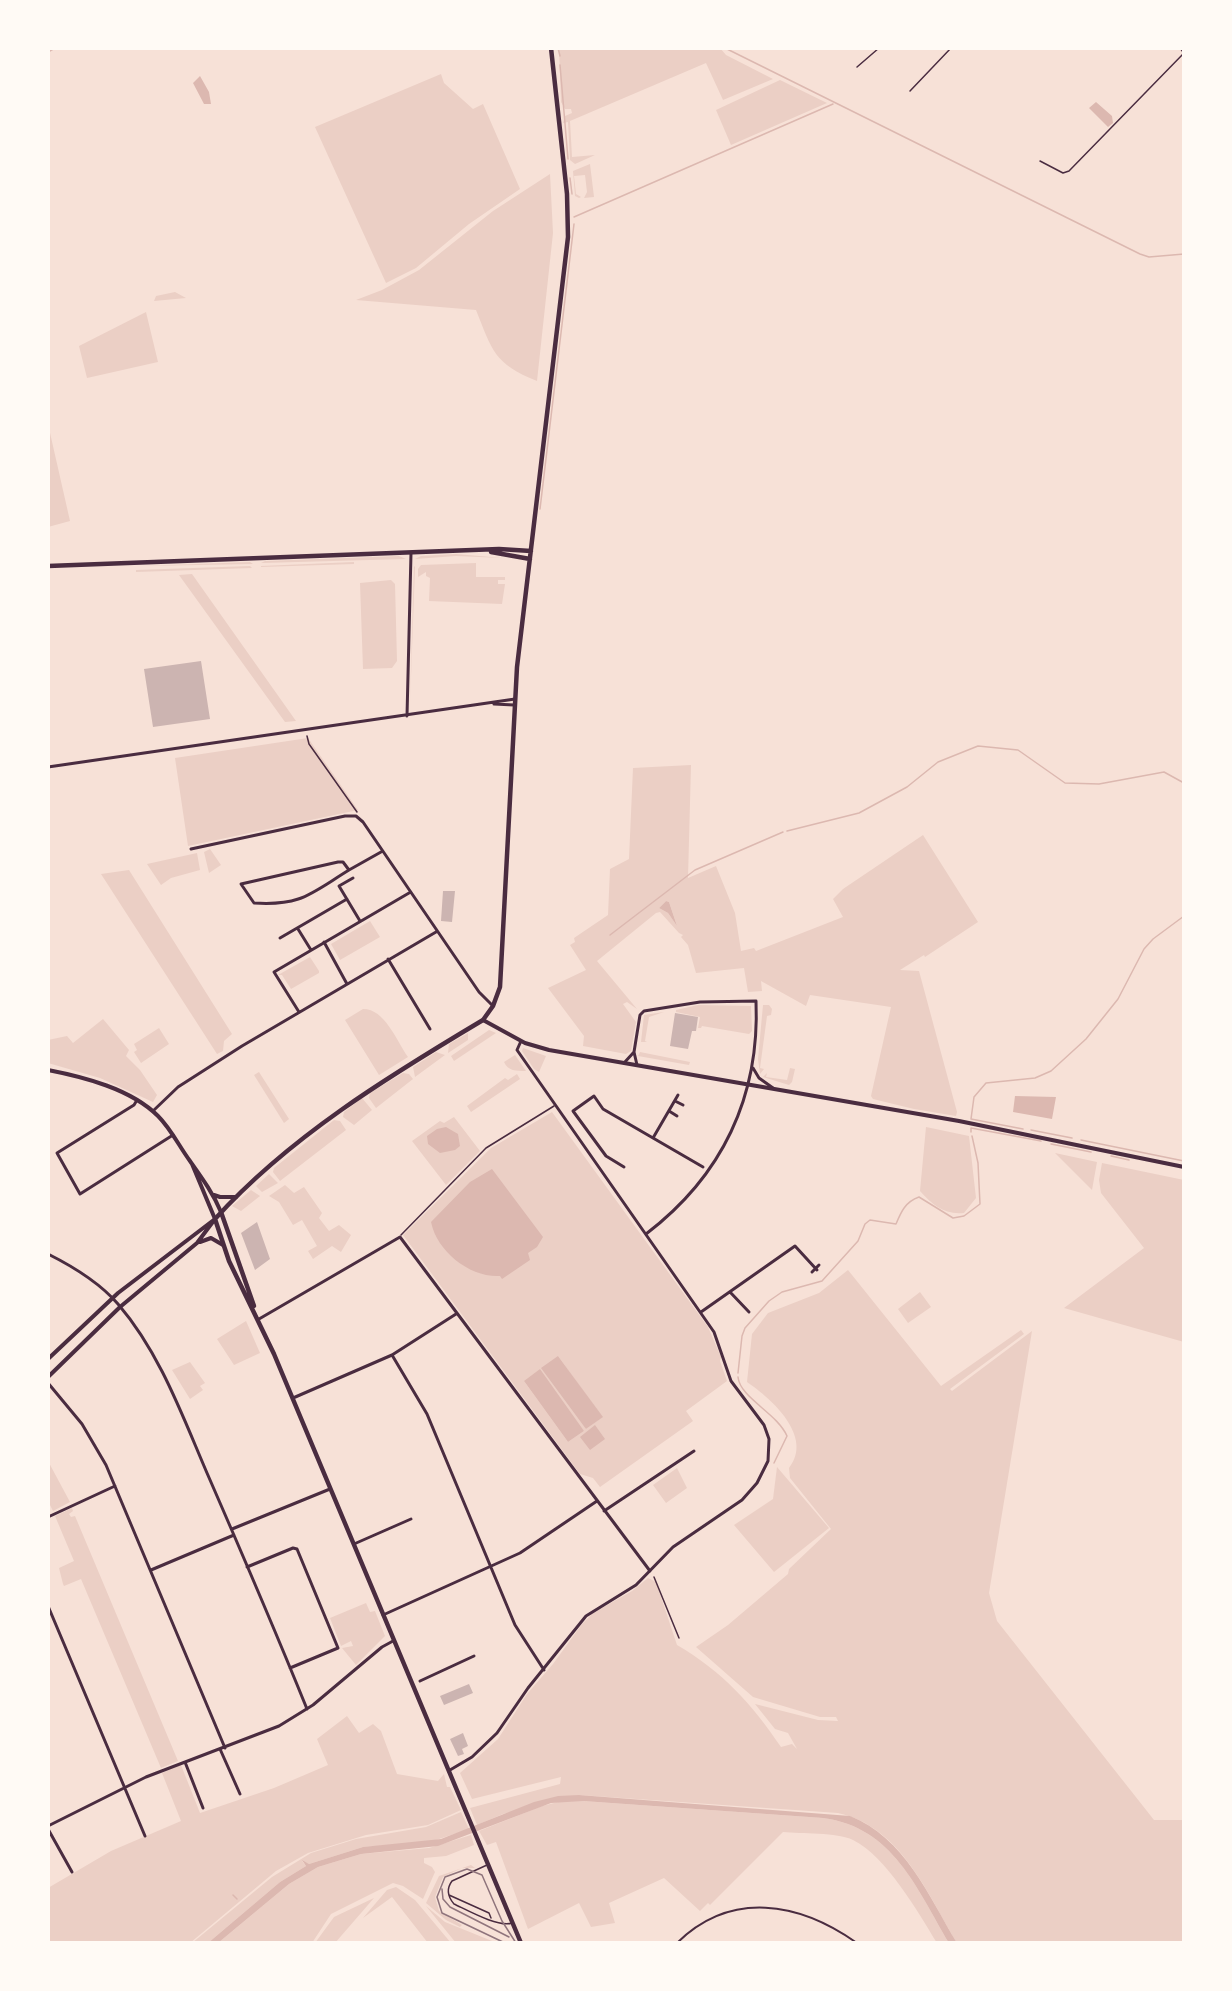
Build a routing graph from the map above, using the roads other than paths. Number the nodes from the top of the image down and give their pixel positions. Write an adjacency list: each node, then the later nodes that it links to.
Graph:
1 (551, 48): 10 (main road)
2 (879, 48): 6 (lane)
3 (951, 48): 7 (lane)
4 (1181, 48): 5 (street)
5 (1184, 52): 8 (lane)
6 (857, 68)
7 (910, 91)
8 (1040, 161)
9 (489, 551): 10 (main road); 11 (main road); 12 (main road)
10 (531, 551): 12 (main road)
11 (411, 553): 13 (main road); 17 (street)
12 (530, 559): 14 (main road)
13 (48, 566)
14 (515, 699): 15 (street); 16 (main road)
15 (492, 704): 16 (street); 17 (street)
16 (515, 705): 33 (main road)
17 (407, 716): 18 (street)
18 (48, 767)
19 (191, 849): 20 (street)
20 (381, 852): 21 (street); 23 (street)
21 (349, 870): 21 (street)
22 (353, 878): 24 (street)
23 (409, 893): 25 (street); 27 (street)
24 (347, 899): 25 (street); 26 (street)
25 (360, 921): 29 (street)
26 (298, 928): 28 (street); 30 (street)
27 (436, 932): 31 (street); 33 (street)
28 (280, 938)
29 (324, 942): 30 (street); 32 (street)
30 (311, 950): 34 (street)
31 (388, 959): 32 (street); 36 (street)
32 (347, 984): 34 (street)
33 (493, 1006): 35 (main road)
34 (299, 1012): 50 (street)
35 (483, 1020): 37 (street); 60 (main road)
36 (430, 1029)
37 (521, 1041): 39 (street); 48 (street)
38 (634, 1052): 39 (street); 40 (street); 41 (street)
39 (624, 1063): 40 (street)
40 (638, 1066): 43 (street)
41 (752, 1066): 43 (street); 44 (street)
42 (48, 1070): 46 (street)
43 (748, 1085): 44 (street); 63 (street)
44 (774, 1089): 58 (street)
45 (678, 1095): 47 (street)
46 (137, 1100): 50 (street); 53 (street)
47 (675, 1101): 49 (street); 51 (street)
48 (555, 1105): 63 (street); 64 (lane)
49 (683, 1106)
50 (153, 1111): 53 (street)
51 (669, 1111): 52 (street); 54 (street)
52 (677, 1116)
53 (173, 1135): 55 (street)
54 (653, 1138): 56 (street); 57 (street)
55 (191, 1162): 59 (street); 62 (street)
56 (624, 1167)
57 (703, 1167)
58 (1184, 1167)
59 (212, 1194): 60 (street); 61 (street)
60 (237, 1197): 61 (main road)
61 (221, 1212): 62 (main road); 74 (main road)
62 (215, 1218): 65 (street); 66 (main road); 70 (street)
63 (646, 1234): 72 (street)
64 (400, 1237): 75 (street); 76 (street)
65 (197, 1243): 66 (street); 71 (street)
66 (226, 1250): 74 (main road)
67 (48, 1254): 70 (street)
68 (816, 1269): 69 (street)
69 (730, 1292): 72 (street); 73 (street)
70 (112, 1298): 71 (street); 78 (street)
71 (120, 1307): 79 (street); 89 (street)
72 (701, 1312): 95 (street)
73 (749, 1312)
74 (256, 1313): 76 (main road)
75 (456, 1314): 77 (street); 85 (street)
76 (258, 1319): 81 (main road)
77 (392, 1355): 81 (street); 93 (street)
78 (48, 1359)
79 (48, 1377)
80 (48, 1383): 83 (street)
81 (292, 1398): 84 (main road)
82 (694, 1451): 86 (street)
83 (115, 1486): 87 (street); 94 (street)
84 (331, 1489): 89 (street); 91 (main road)
85 (597, 1501): 86 (street); 93 (street)
86 (604, 1511): 95 (street)
87 (48, 1517)
88 (411, 1519): 91 (street)
89 (232, 1529): 90 (street)
90 (234, 1535): 92 (street); 94 (street)
91 (354, 1544): 98 (main road)
92 (247, 1567): 101 (street); 101 (street)
93 (491, 1568): 98 (street); 102 (street)
94 (151, 1570): 105 (street)
95 (650, 1571): 96 (lane); 102 (street)
96 (654, 1576)
97 (48, 1606): 109 (street)
98 (383, 1615): 99 (main road)
99 (393, 1641): 104 (street); 108 (main road)
100 (474, 1656): 103 (street)
101 (290, 1668): 104 (street)
102 (544, 1670): 108 (street)
103 (420, 1681)
104 (307, 1709): 105 (street)
105 (225, 1748): 106 (street)
106 (220, 1749): 107 (street); 110 (street)
107 (185, 1762): 109 (street); 111 (street)
108 (450, 1770): 115 (main road)
109 (124, 1787): 112 (street); 114 (street)
110 (240, 1794)
111 (203, 1809)
112 (48, 1827): 113 (street)
113 (50, 1835): 116 (street)
114 (145, 1836)
115 (488, 1865): 117 (lane); 119 (main road)
116 (72, 1872)
117 (449, 1894): 118 (lane); 118 (lane)
118 (492, 1920): 119 (lane)
119 (512, 1923): 120 (main road)
120 (521, 1943)
121 (677, 1943): 122 (street)
122 (857, 1943)

